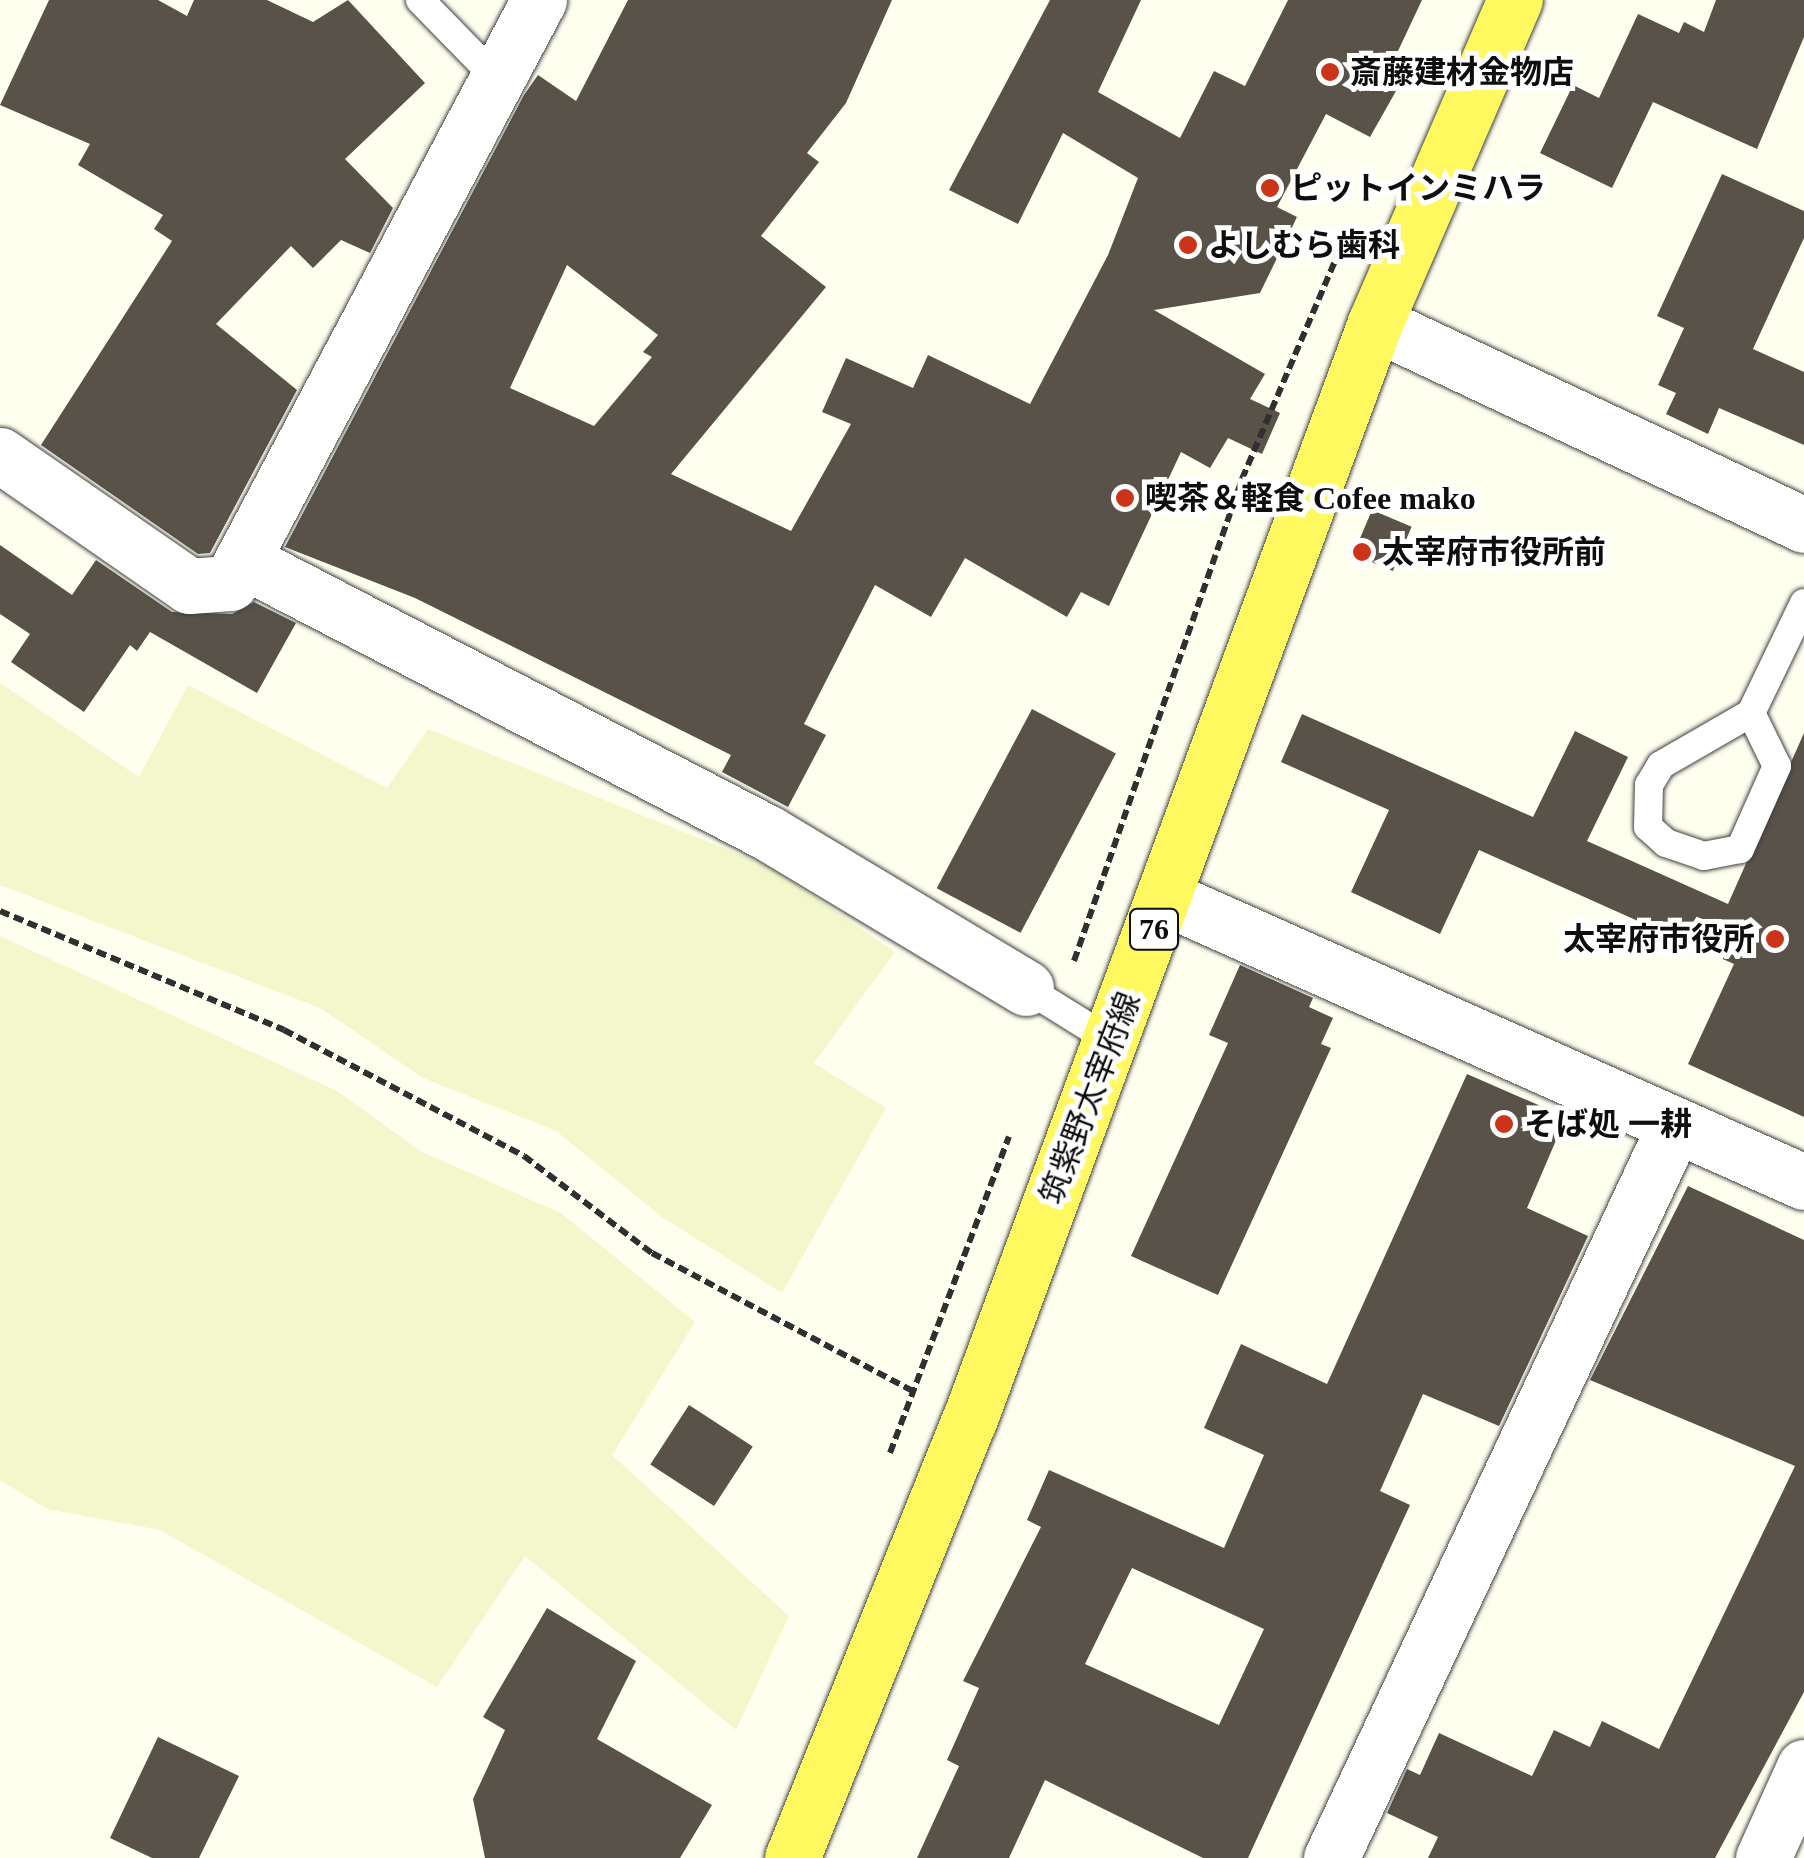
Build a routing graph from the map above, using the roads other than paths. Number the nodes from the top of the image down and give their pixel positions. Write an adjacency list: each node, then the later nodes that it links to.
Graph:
1 (420, 0): 4 (lane)
2 (539, 0): 4 (street)
3 (1501, 4): 5 (main road, 筑紫野太宰府線 / 76)
4 (498, 79): 8 (street)
5 (1375, 323): 7 (street); 11 (main road, 筑紫野太宰府線 / 76)
6 (0, 455): 8 (street)
7 (1804, 525)
8 (242, 560): 12 (street)
9 (1804, 602): 10 (lane)
10 (1752, 713): 10 (lane)
11 (1166, 898): 13 (main road, 筑紫野太宰府線 / 76); 14 (street)
12 (1042, 998): 13 (lane)
13 (1111, 1042): 17 (main road, 筑紫野太宰府線 / 76)
14 (1674, 1126): 15 (street); 18 (street)
15 (1804, 1182)
16 (1804, 1767): 19 (street)
17 (792, 1858)
18 (1331, 1858)
19 (1763, 1858)

